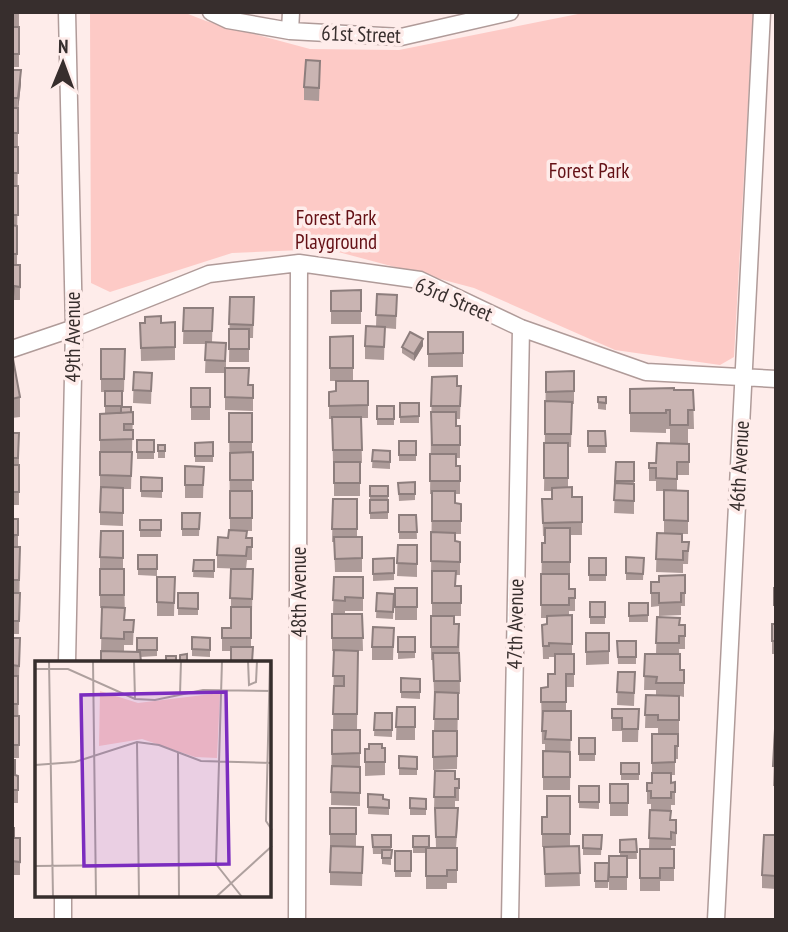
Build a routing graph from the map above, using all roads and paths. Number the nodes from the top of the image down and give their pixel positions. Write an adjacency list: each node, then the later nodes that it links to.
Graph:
1 (67, 12): 8 (street, 49th Avenue)
2 (211, 12): 6 (street, 61st Street)
3 (291, 12): 6 (street)
4 (510, 12): 6 (street, 61st Street)
5 (762, 12): 11 (street, 46th Avenue)
6 (290, 31)
7 (299, 264): 8 (street, 63rd Street); 9 (street, 63rd Street); 16 (street, 48th Avenue)
8 (74, 328): 10 (street, 63rd Street); 13 (street, 49th Avenue)
9 (521, 328): 11 (street, 63rd Street); 17 (street, 47th Avenue)
10 (12, 349)
11 (743, 377): 12 (street, 63rd Street); 18 (street, 46th Avenue)
12 (776, 379)
13 (68, 661)
14 (63, 897): 15 (street)
15 (63, 920)
16 (296, 920)
17 (510, 920)
18 (716, 920)

